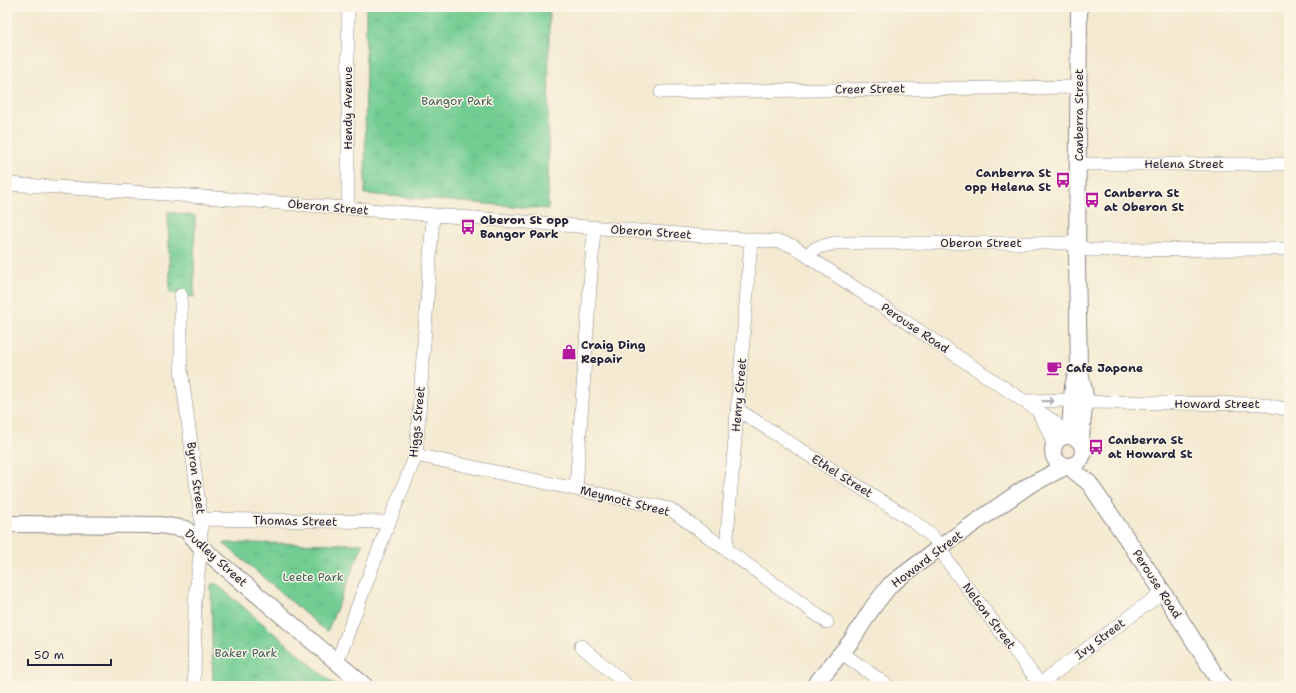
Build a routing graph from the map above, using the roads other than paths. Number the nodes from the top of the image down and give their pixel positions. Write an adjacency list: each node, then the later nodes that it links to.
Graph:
1 (348, 7): 8 (street, Hendy Avenue)
2 (1079, 7): 3 (street, Canberra Street)
3 (1079, 87): 4 (street, Creer Street); 5 (street, Canberra Street)
4 (661, 92)
5 (1079, 164): 6 (street, Helena Street); 12 (street, Canberra Street)
6 (1289, 164)
7 (7, 184): 8 (street, Oberon Street)
8 (348, 208): 9 (street, Oberon Street)
9 (433, 216): 10 (street, Oberon Street); 24 (street, Higgs Street)
10 (594, 228): 11 (street, Oberon Street); 28 (street)
11 (751, 241): 14 (street, Oberon Street); 18 (street, Henry Street)
12 (1078, 246): 13 (street, Oberon Street); 14 (street, Oberon Street); 17 (street, Canberra Street)
13 (1289, 249)
14 (806, 254): 16 (street, Perouse Road)
15 (181, 295): 29 (street, Byron Street)
16 (1024, 401): 17 (street, one-way to 17); 19 (street, Perouse Road)
17 (1078, 401): 20 (street, Howard Street); 21 (street, Canberra Street); 23 (street, Canberra Street)
18 (738, 410): 33 (street, Ethel Street); 34 (street, Henry Street)
19 (1037, 410): 21 (street, Perouse Road); 22 (street, Perouse Road)
20 (1289, 410)
21 (1067, 436): 22 (street); 23 (street)
22 (1054, 450): 25 (street); 27 (street, Howard Street)
23 (1082, 451): 25 (street); 26 (street, Perouse Road)
24 (416, 454): 28 (street, Meymott Street); 30 (street, Higgs Street)
25 (1067, 466): 26 (street, Perouse Road); 27 (street, Howard Street)
26 (1089, 483): 35 (street, Perouse Road)
27 (1028, 486): 33 (street, Howard Street)
28 (576, 489): 34 (street, Meymott Street)
29 (201, 519): 30 (street, Thomas Street); 32 (street, Byron Street)
30 (389, 522): 39 (street, Higgs Street)
31 (7, 524): 32 (street, Dudley Street)
32 (201, 547): 39 (street, Dudley Street); 41 (street, Byron Street)
33 (940, 547): 38 (street, Howard Street); 40 (street, Nelson Street)
34 (726, 549): 36 (street, Meymott Street)
35 (1163, 592): 40 (street, Ivy Street); 46 (street, Perouse Road)
36 (827, 622)
37 (581, 646): 43 (street)
38 (842, 653): 44 (street, Howard Street); 45 (street)
39 (336, 662): 42 (street, Dudley Street)
40 (1038, 685)
41 (194, 686)
42 (365, 686)
43 (628, 686)
44 (814, 686)
45 (888, 686)
46 (1224, 686)

